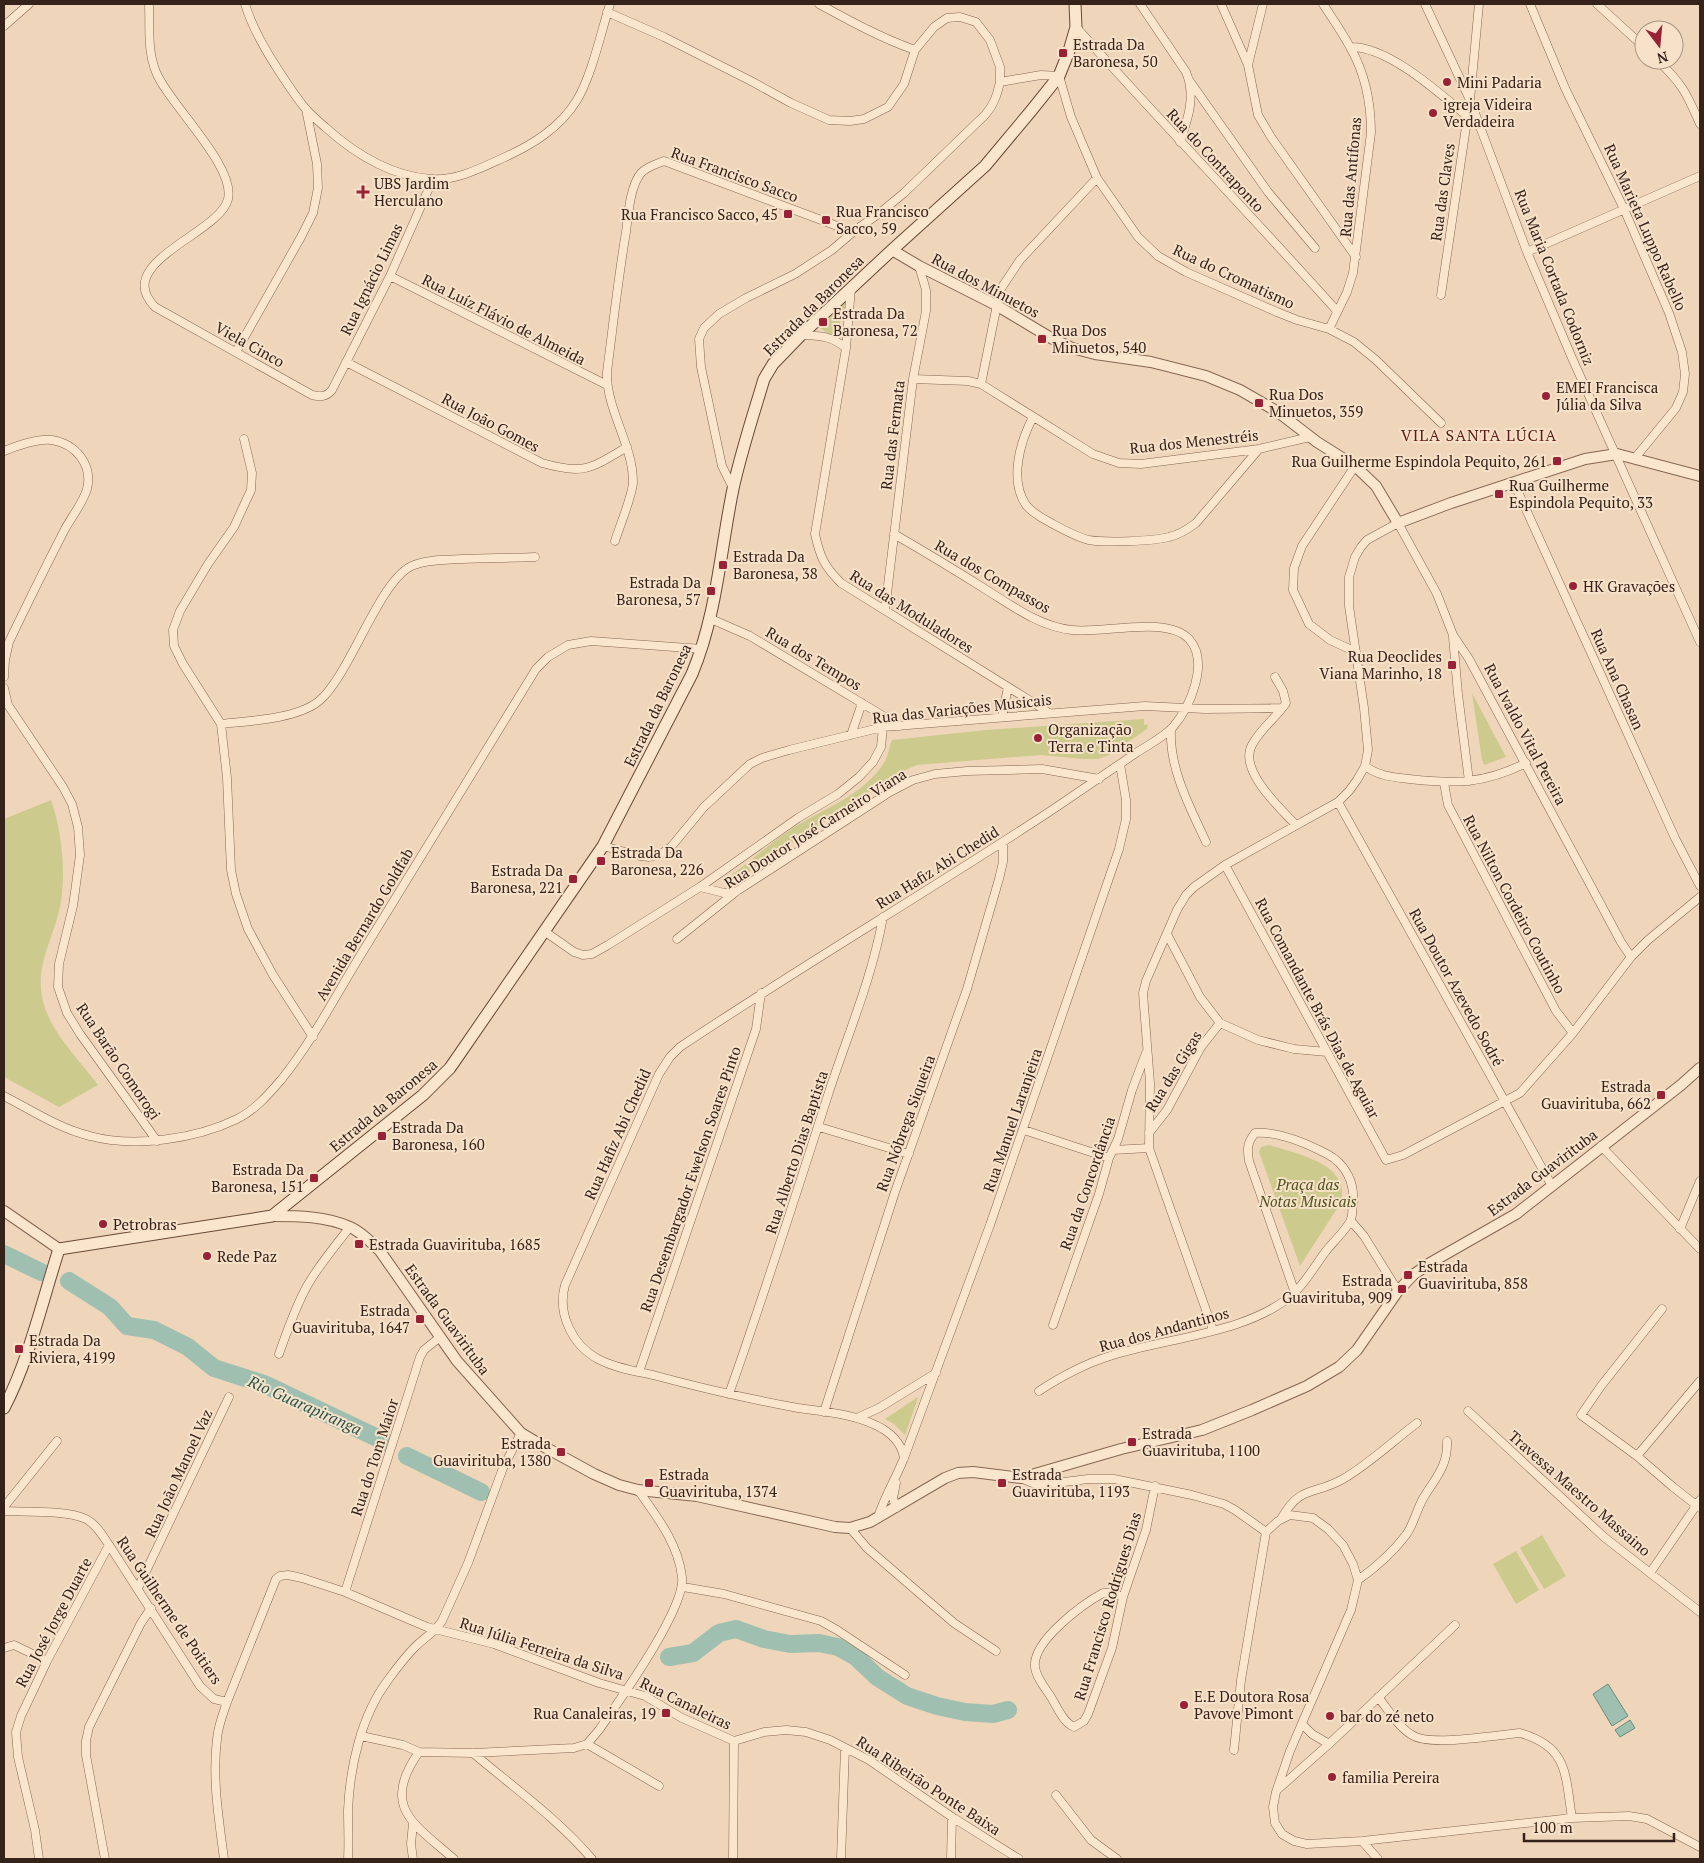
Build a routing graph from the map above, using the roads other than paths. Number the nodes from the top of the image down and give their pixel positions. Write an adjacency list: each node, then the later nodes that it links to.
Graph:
1 (29, 4): 16 (street)
2 (149, 4): 49 (street, Viela Cinco)
3 (245, 4): 27 (street)
4 (610, 4): 15 (street)
5 (819, 4): 20 (street)
6 (1075, 4): 17 (main road, Estrada da Baronesa)
7 (1140, 4): 24 (street)
8 (1221, 4): 21 (street)
9 (1263, 4): 21 (street)
10 (1323, 4): 19 (street, Rua das Antífonas)
11 (1425, 4): 26 (street, Rua Maria Cortada Codorniz)
12 (1480, 4): 26 (street, Rua das Claves)
13 (1530, 4): 34 (street, Rua Marieta Luppo Rabello)
14 (1597, 4): 18 (street)
15 (607, 12): 20 (street); 33 (street)
16 (4, 26)
17 (1076, 27): 23 (main road, Estrada da Baronesa); 30 (street, Rua do Contraponto)
18 (1634, 39)
19 (1351, 47): 28 (street); 39 (street, Rua das Antífonas)
20 (915, 50): 25 (street)
21 (1248, 65): 39 (street)
22 (1668, 70): 29 (street)
23 (1059, 76): 25 (street); 32 (street, Rua do Cromatismo); 37 (main road, Estrada da Baronesa)
24 (1189, 80): 30 (street); 36 (street)
25 (1000, 82): 35 (street, Estrada da Baronesa)
26 (1470, 100): 28 (street, Rua das Claves); 38 (street, Rua Maria Cortada Codorniz)
27 (306, 110): 33 (street); 49 (street)
28 (1467, 116): 43 (street, Rua das Claves)
29 (1700, 124)
30 (1180, 142): 45 (street, Rua do Contraponto)
31 (1700, 176): 34 (street)
32 (1097, 178): 44 (street); 46 (street, Rua do Cromatismo)
33 (433, 179): 41 (street, Rua Ignácio Limas)
34 (1624, 209): 38 (street); 63 (street, Rua Marieta Luppo Rabello)
35 (853, 232): 53 (street, Rua Francisco Sacco); 67 (street)
36 (1315, 248)
37 (892, 250): 40 (street, Rua dos Minuetos); 42 (main road, Estrada da Baronesa)
38 (1527, 252): 62 (street, Rua Maria Cortada Codorniz)
39 (1356, 257): 45 (street, Rua das Antífonas)
40 (919, 266): 44 (street, Rua dos Minuetos); 51 (street, Rua das Fermata)
41 (390, 276): 50 (street, Rua Ignácio Limas); 53 (street, Rua Luíz Flávio de Almeida)
42 (852, 287): 47 (main road, Estrada da Baronesa); 48 (street, Rua das Moduladores)
43 (1441, 295)
44 (996, 305): 52 (street); 57 (street, Rua dos Minuetos)
45 (1337, 310): 46 (street, Rua das Antífonas)
46 (1329, 329): 56 (street, Rua do Cromatismo)
47 (801, 335): 48 (street); 67 (main road, Estrada da Baronesa)
48 (846, 348): 72 (street, Rua das Moduladores)
49 (236, 352): 54 (street, Viela Cinco)
50 (346, 362): 54 (street, Rua Ignácio Limas); 59 (street, Rua João Gomes)
51 (914, 379): 52 (street, Rua dos Menestréis); 69 (street, Rua das Fermata)
52 (981, 384): 55 (street, Rua dos Menestréis)
53 (607, 385): 59 (street, Rua Francisco Sacco)
54 (332, 390)
55 (1033, 417): 60 (street, Rua dos Menestréis); 60 (street)
56 (1442, 423)
57 (1310, 437): 60 (street, Rua dos Menestréis); 64 (street, Rua dos Minuetos)
58 (244, 439): 88 (street)
59 (627, 448): 70 (street, Rua Francisco Sacco)
60 (1259, 449)
61 (4, 451): 76 (street)
62 (1617, 454): 63 (street); 66 (street); 75 (street, Rua Maria Cortada Codorniz)
63 (1635, 458): 65 (street)
64 (1355, 466): 68 (street, Rua dos Minuetos); 78 (street)
65 (1700, 476)
66 (1514, 483): 68 (street); 105 (street, Rua Ana Chasan)
67 (733, 488): 73 (main road, Estrada da Baronesa)
68 (1398, 523): 74 (street, Rua Ivaldo Vital Pereira); 78 (street)
69 (894, 534): 72 (street, Rua das Fermata); 84 (street, Rua dos Compassos)
70 (615, 541)
71 (535, 557): 88 (street)
72 (885, 610): 81 (street, Rua das Moduladores)
73 (711, 618): 77 (main road, Estrada da Baronesa); 83 (street, Rua dos Tempos)
74 (1453, 635): 93 (street, Rua Ivaldo Vital Pereira); 97 (street)
75 (1700, 642)
76 (6, 643): 79 (street)
77 (702, 649): 103 (main road, Estrada da Baronesa); 117 (street, Avenida Bernardo Goldfab)
78 (1356, 652): 95 (street)
79 (4, 677)
80 (1275, 677): 85 (street)
81 (1008, 687): 86 (street, Rua das Moduladores); 87 (street)
82 (4, 688): 126 (street, Rua Barão Comorogi)
83 (862, 703): 89 (street, Rua dos Tempos); 92 (street)
84 (1187, 707): 85 (street, Rua das Variações Musicais); 86 (street, Rua das Variações Musicais); 91 (street, Rua dos Compassos)
85 (1282, 708): 100 (street)
86 (1049, 714): 87 (street, Rua das Variações Musicais)
87 (1002, 717): 89 (street, Rua das Variações Musicais)
88 (221, 724): 117 (street)
89 (900, 726): 90 (street, Rua das Variações Musicais)
90 (883, 727): 92 (street, Rua das Variações Musicais); 106 (street)
91 (1171, 729): 94 (street, Rua Hafiz Abi Chedid); 102 (street)
92 (851, 735): 103 (street, Rua das Variações Musicais)
93 (1526, 763): 97 (street); 113 (street, Rua Ivaldo Vital Pereira)
94 (1120, 764): 96 (street, Rua Hafiz Abi Chedid); 124 (street, Rua Manuel Laranjeira)
95 (1365, 766): 98 (street); 99 (street)
96 (1099, 779): 101 (street, Rua Hafiz Abi Chedid); 107 (street, Rua Doutor José Carneiro Viana)
97 (1469, 781): 98 (street)
98 (1444, 783): 116 (street, Rua Nilton Cordeiro Coutinho)
99 (1338, 802): 100 (street); 122 (street, Rua Doutor Azevedo Sodré)
100 (1296, 825): 104 (street)
101 (1003, 842): 109 (street, Rua Hafiz Abi Chedid); 130 (street, Rua Nóbrega Siqueira)
102 (1206, 842)
103 (603, 846): 110 (main road, Estrada da Baronesa)
104 (1225, 865): 111 (street); 119 (street, Rua Comandante Brás Dias de Aguiar)
105 (1700, 886)
106 (700, 887): 107 (street); 110 (street)
107 (737, 892): 112 (street, Rua Doutor José Carneiro Viana)
108 (1700, 897): 113 (street)
109 (883, 917): 114 (street, Rua Hafiz Abi Chedid); 123 (street, Rua Alberto Dias Baptista)
110 (544, 931): 135 (main road, Estrada da Baronesa)
111 (1167, 934): 115 (street); 118 (street)
112 (677, 939)
113 (1631, 957): 116 (street)
114 (761, 993): 148 (street, Rua Desembargador Ewelson Soares Pinto); 148 (street, Rua Hafiz Abi Chedid)
115 (1220, 1023): 119 (street); 125 (street, Rua das Gigas)
116 (1573, 1033): 122 (street)
117 (313, 1037): 126 (street, Avenida Bernardo Goldfab)
118 (1147, 1050): 125 (street); 129 (street, Rua da Concordância)
119 (1327, 1052): 122 (street, Rua Comandante Brás Dias de Aguiar)
120 (1700, 1068): 127 (street, Estrada Guavirituba)
121 (4, 1096): 126 (street, Avenida Bernardo Goldfab)
122 (1505, 1102): 133 (street, Rua Doutor Azevedo Sodré)
123 (819, 1127): 130 (street); 152 (street, Rua Alberto Dias Baptista)
124 (1024, 1130): 131 (street); 149 (street, Rua Manuel Laranjeira)
125 (1149, 1133): 128 (street)
126 (157, 1141)
127 (1601, 1146): 133 (street, Estrada Guavirituba); 138 (street)
128 (1149, 1148): 129 (street); 145 (street)
129 (1113, 1150): 131 (street, Rua da Concordância)
130 (909, 1154): 156 (street, Rua Nóbrega Siqueira)
131 (1110, 1158): 144 (street, Rua da Concordância)
132 (1700, 1181): 138 (street)
133 (1552, 1186): 141 (street, Estrada Guavirituba)
134 (4, 1211): 140 (street)
135 (272, 1216): 137 (street, Estrada Guavirituba); 140 (main road, Estrada Guavirituba)
136 (1351, 1221): 141 (street); 142 (street, Rua dos Andantinos); 142 (street)
137 (350, 1227): 146 (street, Estrada Guavirituba); 147 (street)
138 (1680, 1229): 139 (street)
139 (1698, 1243)
140 (59, 1249): 154 (main road)
141 (1398, 1291): 165 (street, Estrada Guavirituba)
142 (1295, 1293): 145 (street, Rua dos Andantinos)
143 (1662, 1309): 162 (street)
144 (1052, 1325)
145 (1213, 1330): 151 (street, Rua dos Andantinos)
146 (440, 1337): 159 (street, Estrada Guavirituba); 180 (street, Rua do Tom Maior)
147 (279, 1354)
148 (639, 1372): 152 (street, Rua Hafiz Abi Chedid)
149 (936, 1374): 157 (street); 163 (street, Rua Manuel Laranjeira)
150 (1700, 1381): 162 (street)
151 (1039, 1391)
152 (729, 1394): 156 (street, Rua Hafiz Abi Chedid)
153 (229, 1397): 179 (street, Rua João Manoel Vaz)
154 (4, 1408)
155 (1468, 1411): 176 (street, Travessa Maestro Massaino)
156 (824, 1412): 157 (street, Rua Hafiz Abi Chedid)
157 (857, 1418): 163 (street, Rua Hafiz Abi Chedid)
158 (1417, 1423): 172 (street)
159 (521, 1433): 167 (street, Estrada Guavirituba); 185 (street)
160 (58, 1441): 170 (street)
161 (1447, 1441): 177 (street)
162 (1638, 1456): 168 (street)
163 (904, 1458): 164 (street, Rua Manuel Laranjeira)
164 (896, 1478): 169 (street, Rua Manuel Laranjeira); 171 (street, Rua Manuel Laranjeira)
165 (1021, 1478): 166 (street); 169 (street, Estrada Guavirituba)
166 (1155, 1486): 174 (street); 181 (street, Rua Francisco Rodrigues Dias)
167 (638, 1490): 173 (street, Estrada Guavirituba); 178 (street)
168 (1699, 1504): 176 (street)
169 (896, 1508): 171 (street, Estrada Guavirituba)
170 (4, 1509): 175 (street, Rua Guilherme de Poitiers)
171 (878, 1517): 173 (street, Estrada Guavirituba)
172 (1281, 1519): 174 (street); 177 (street)
173 (850, 1528): 187 (street)
174 (1266, 1532): 199 (street)
175 (110, 1545): 179 (street, Rua Guilherme de Poitiers); 188 (street, Rua José Jorge Duarte)
176 (1650, 1573): 183 (street, Travessa Maestro Massaino)
177 (1358, 1580): 193 (street)
178 (683, 1587): 189 (street); 190 (street)
179 (138, 1588): 182 (street, Rua Guilherme de Poitiers)
180 (345, 1592): 185 (street, Rua Guilherme de Poitiers); 192 (street, Rua Guilherme de Poitiers)
181 (1123, 1596): 181 (street, Rua Francisco Rodrigues Dias)
182 (150, 1608): 192 (street, Rua Guilherme de Poitiers); 211 (street)
183 (1700, 1612)
184 (1455, 1625): 191 (street)
185 (436, 1630): 190 (street, Rua Júlia Ferreira da Silva); 194 (street, Rua Júlia Ferreira da Silva)
186 (4, 1648): 188 (street)
187 (996, 1650)
188 (47, 1661): 210 (street, Rua José Jorge Duarte)
189 (905, 1675)
190 (626, 1690): 195 (street, Rua Canaleiras); 196 (street)
191 (1378, 1697): 197 (street); 206 (street)
192 (227, 1702): 212 (street)
193 (1302, 1724): 197 (street); 203 (street)
194 (362, 1736): 200 (street); 213 (street, Rua Júlia Ferreira da Silva)
195 (734, 1741): 198 (street, Rua Ribeirão Ponte Baixa); 217 (street)
196 (587, 1744): 201 (street); 202 (street)
197 (1329, 1744): 203 (street)
198 (845, 1748): 205 (street, Rua Ribeirão Ponte Baixa); 218 (street)
199 (1234, 1750)
200 (419, 1752): 201 (street); 207 (street)
201 (473, 1753): 216 (street)
202 (659, 1786)
203 (1276, 1792): 208 (street)
204 (1056, 1795): 221 (street)
205 (952, 1817): 219 (street); 220 (street, Rua Ribeirão Ponte Baixa)
206 (1572, 1818): 208 (street); 209 (street)
207 (413, 1823): 214 (street); 215 (street)
208 (1362, 1841): 222 (street)
209 (1700, 1847)
210 (39, 1859)
211 (105, 1859)
212 (224, 1859)
213 (348, 1859)
214 (413, 1859)
215 (454, 1859)
216 (592, 1859)
217 (733, 1859)
218 (841, 1859)
219 (951, 1859)
220 (1019, 1859)
221 (1117, 1859)
222 (1378, 1859)

